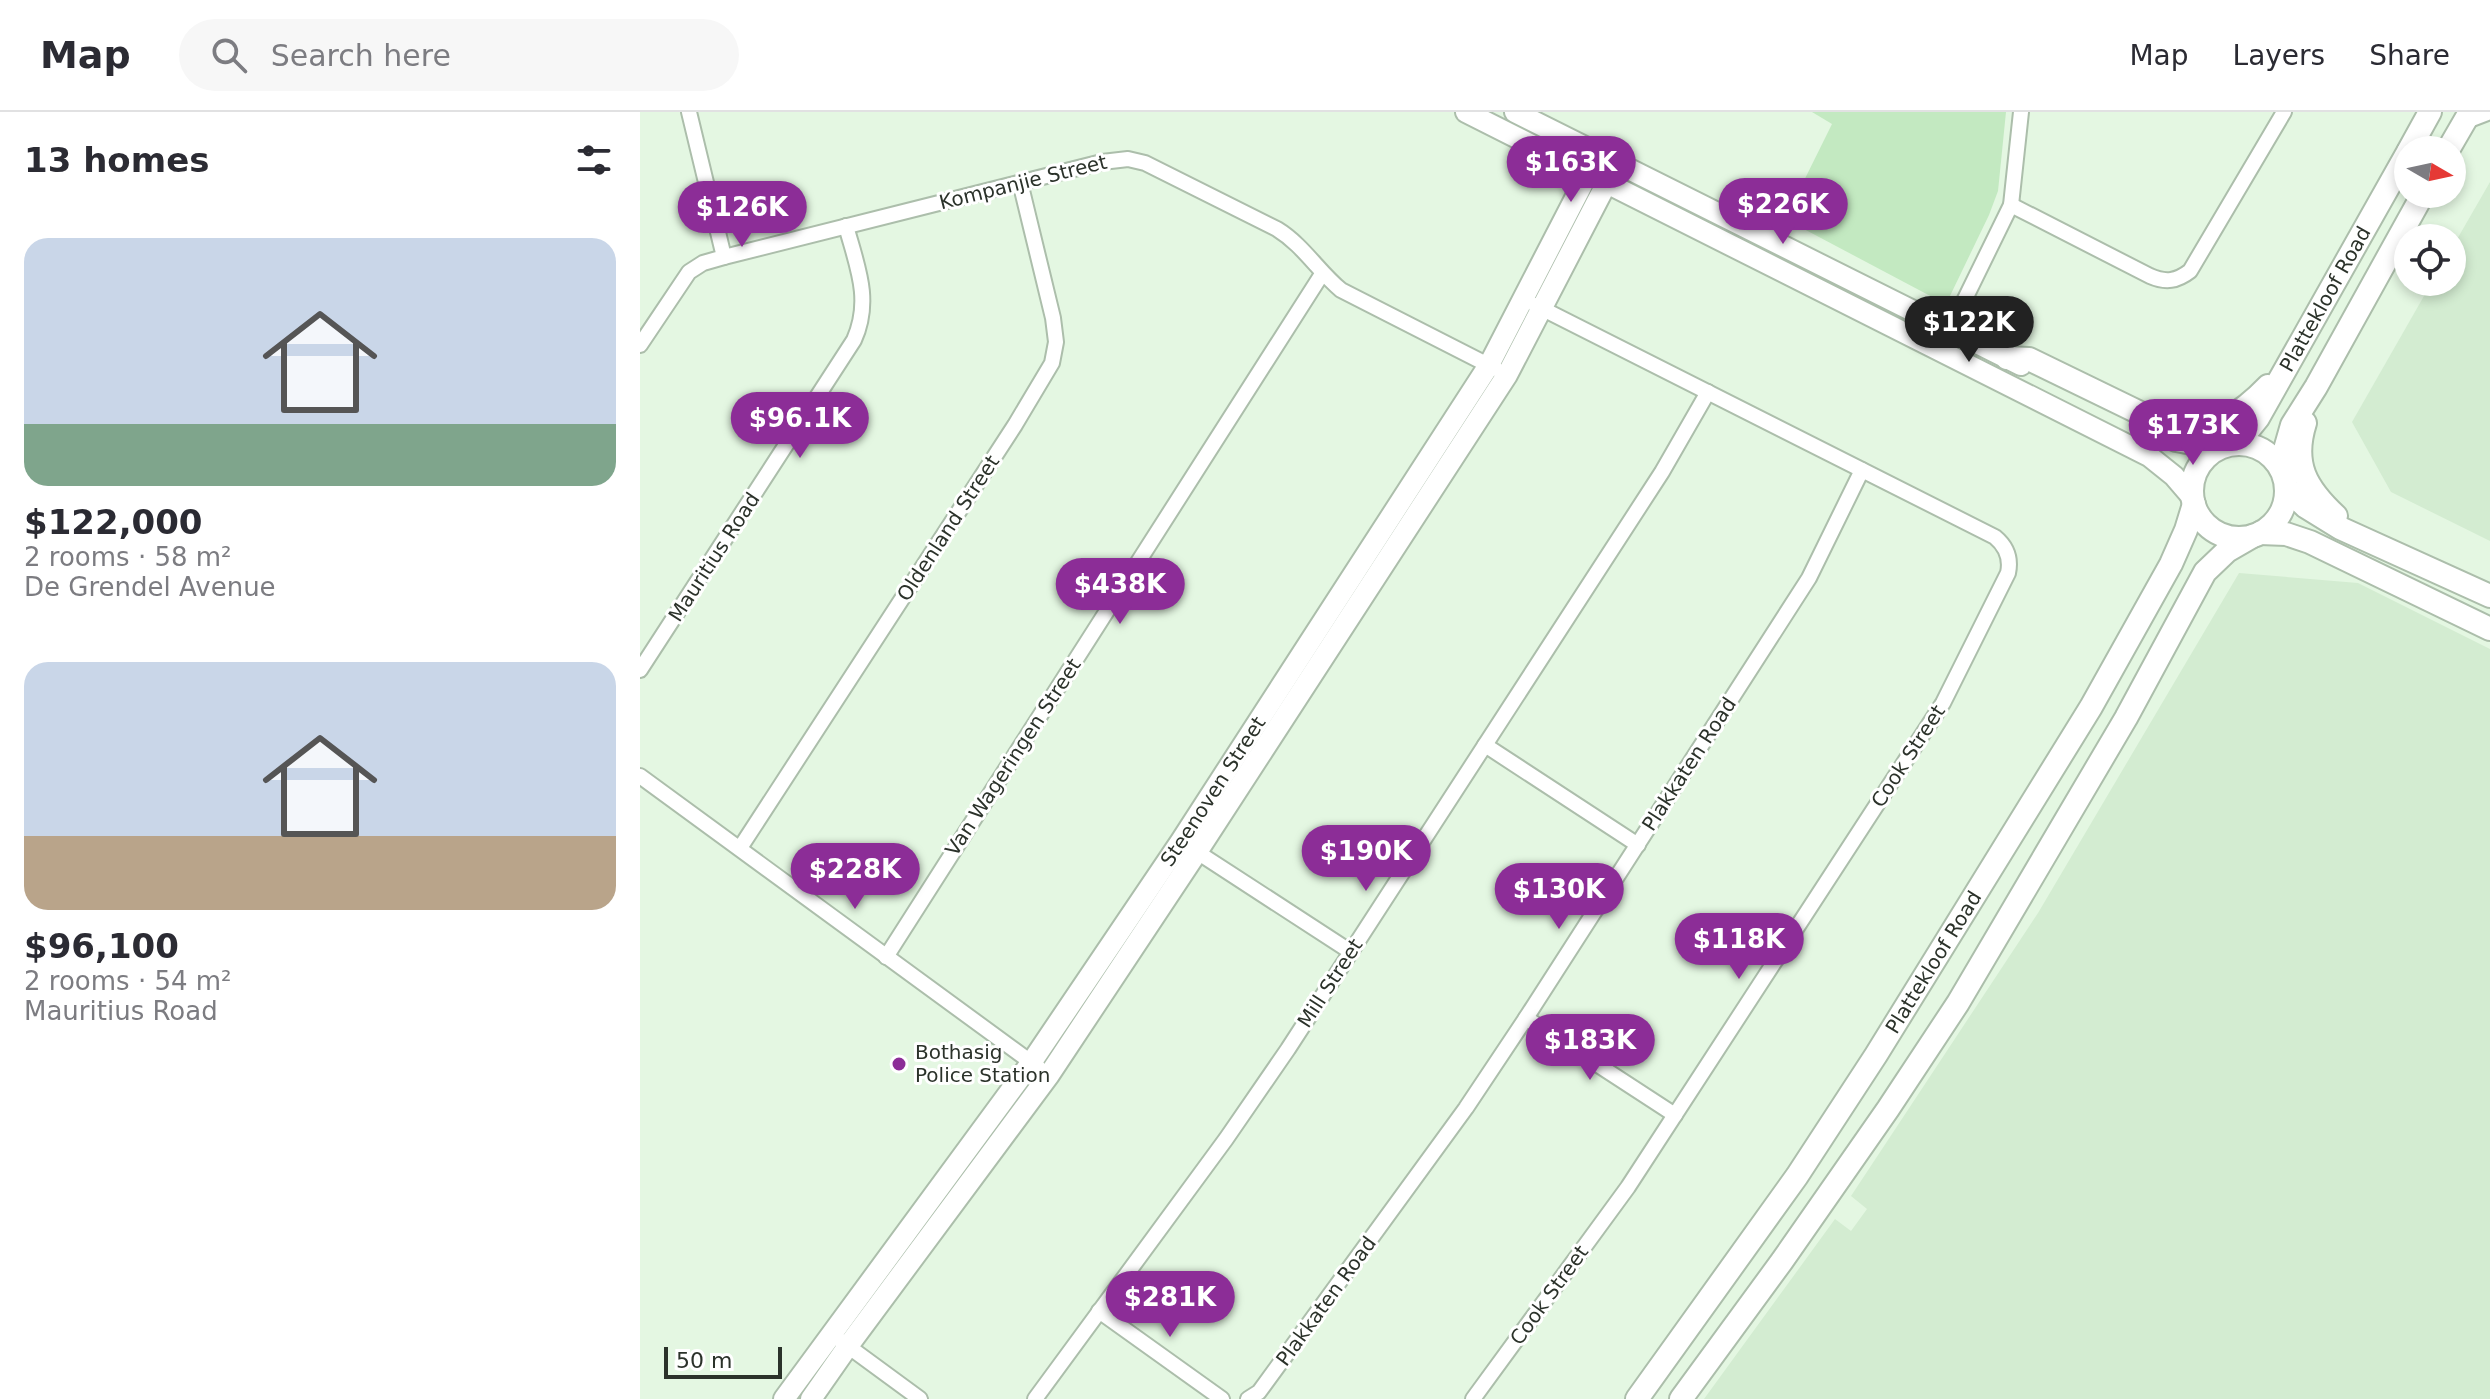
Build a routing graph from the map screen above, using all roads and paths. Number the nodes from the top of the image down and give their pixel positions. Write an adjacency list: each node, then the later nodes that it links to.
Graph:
1 (689, 112): 20 (street)
2 (1466, 112): 13 (street)
3 (1515, 112): 11 (street)
4 (2021, 112): 17 (street)
5 (2284, 112): 17 (street)
6 (2430, 112): 9 (main road, Plattekloof Road)
7 (2490, 112): 8 (street)
8 (2467, 117): 10 (main road)
9 (2416, 136)
10 (2456, 136)
11 (1598, 154): 12 (street); 13 (street, Steenoven Street)
12 (1617, 163): 16 (street, Steenoven Street); 23 (street)
13 (1587, 173): 16 (street); 22 (street, Steenoven Street)
14 (2394, 176): 27 (main road, Plattekloof Road)
15 (1020, 182): 19 (street, Kompanjie Street); 21 (street, Kompanjie Street); 45 (street, Oldenland Street)
16 (1607, 183): 22 (street, Steenoven Street); 25 (street)
17 (2011, 205): 23 (street)
18 (2415, 208): 30 (main road, Plattekloof Road)
19 (846, 226): 20 (street, Kompanjie Street); 40 (street, Mauritius Road)
20 (724, 257): 24 (street, Kompanjie Street)
21 (1322, 274): 28 (street, Kompanjie Street); 47 (street, Van Wageringen Street)
22 (1534, 304): 28 (street, Steenoven Street); 29 (street, Steenoven Street); 31 (street, Cook Street)
23 (1950, 330): 25 (street); 26 (street)
24 (640, 345)
25 (1940, 350): 35 (street)
26 (2007, 358): 27 (main road); 32 (street)
27 (2289, 364): 32 (main road, Plattekloof Road)
28 (1489, 365): 29 (street, Kompanjie Street); 44 (street, Steenoven Street)
29 (1507, 375): 44 (street, Steenoven Street)
30 (2316, 387): 34 (main road, Plattekloof Road); 37 (main road)
31 (1708, 392): 33 (street, Cook Street); 41 (street, Mill Street)
32 (2228, 446): 34 (main road); 35 (main road, Plattekloof Road)
33 (1862, 470): 43 (street, Plakkaten Road); 51 (street, Cook Street)
34 (2283, 477): 36 (main road, Plattekloof Road); 37 (main road)
35 (2193, 501): 36 (main road); 62 (main road, Plattekloof Road)
36 (2256, 535): 39 (main road); 63 (main road, Plattekloof Road)
37 (2394, 552): 38 (main road)
38 (2490, 596)
39 (2490, 629)
40 (640, 670)
41 (1485, 745): 43 (street); 46 (street, Mill Street)
42 (640, 776): 45 (street)
43 (1638, 845): 48 (street, Plakkaten Road)
44 (1189, 846): 46 (street); 49 (street, Steenoven Street); 50 (street, Steenoven Street)
45 (740, 848): 47 (street)
46 (1351, 952): 52 (street, Mill Street)
47 (886, 957): 49 (street)
48 (1526, 1018): 51 (street); 60 (street, Plakkaten Road)
49 (1031, 1063): 50 (street); 53 (street, Steenoven Street)
50 (1049, 1075): 54 (street, Steenoven Street)
51 (1675, 1115): 61 (street, Cook Street)
52 (1099, 1311): 58 (street, Mill Street); 59 (street)
53 (831, 1334): 54 (street); 55 (street, Steenoven Street)
54 (848, 1346): 56 (street, Steenoven Street); 57 (street)
55 (784, 1399)
56 (811, 1399)
57 (920, 1399)
58 (1035, 1399)
59 (1222, 1399)
60 (1248, 1399)
61 (1473, 1399)
62 (1637, 1399)
63 (1681, 1399)

